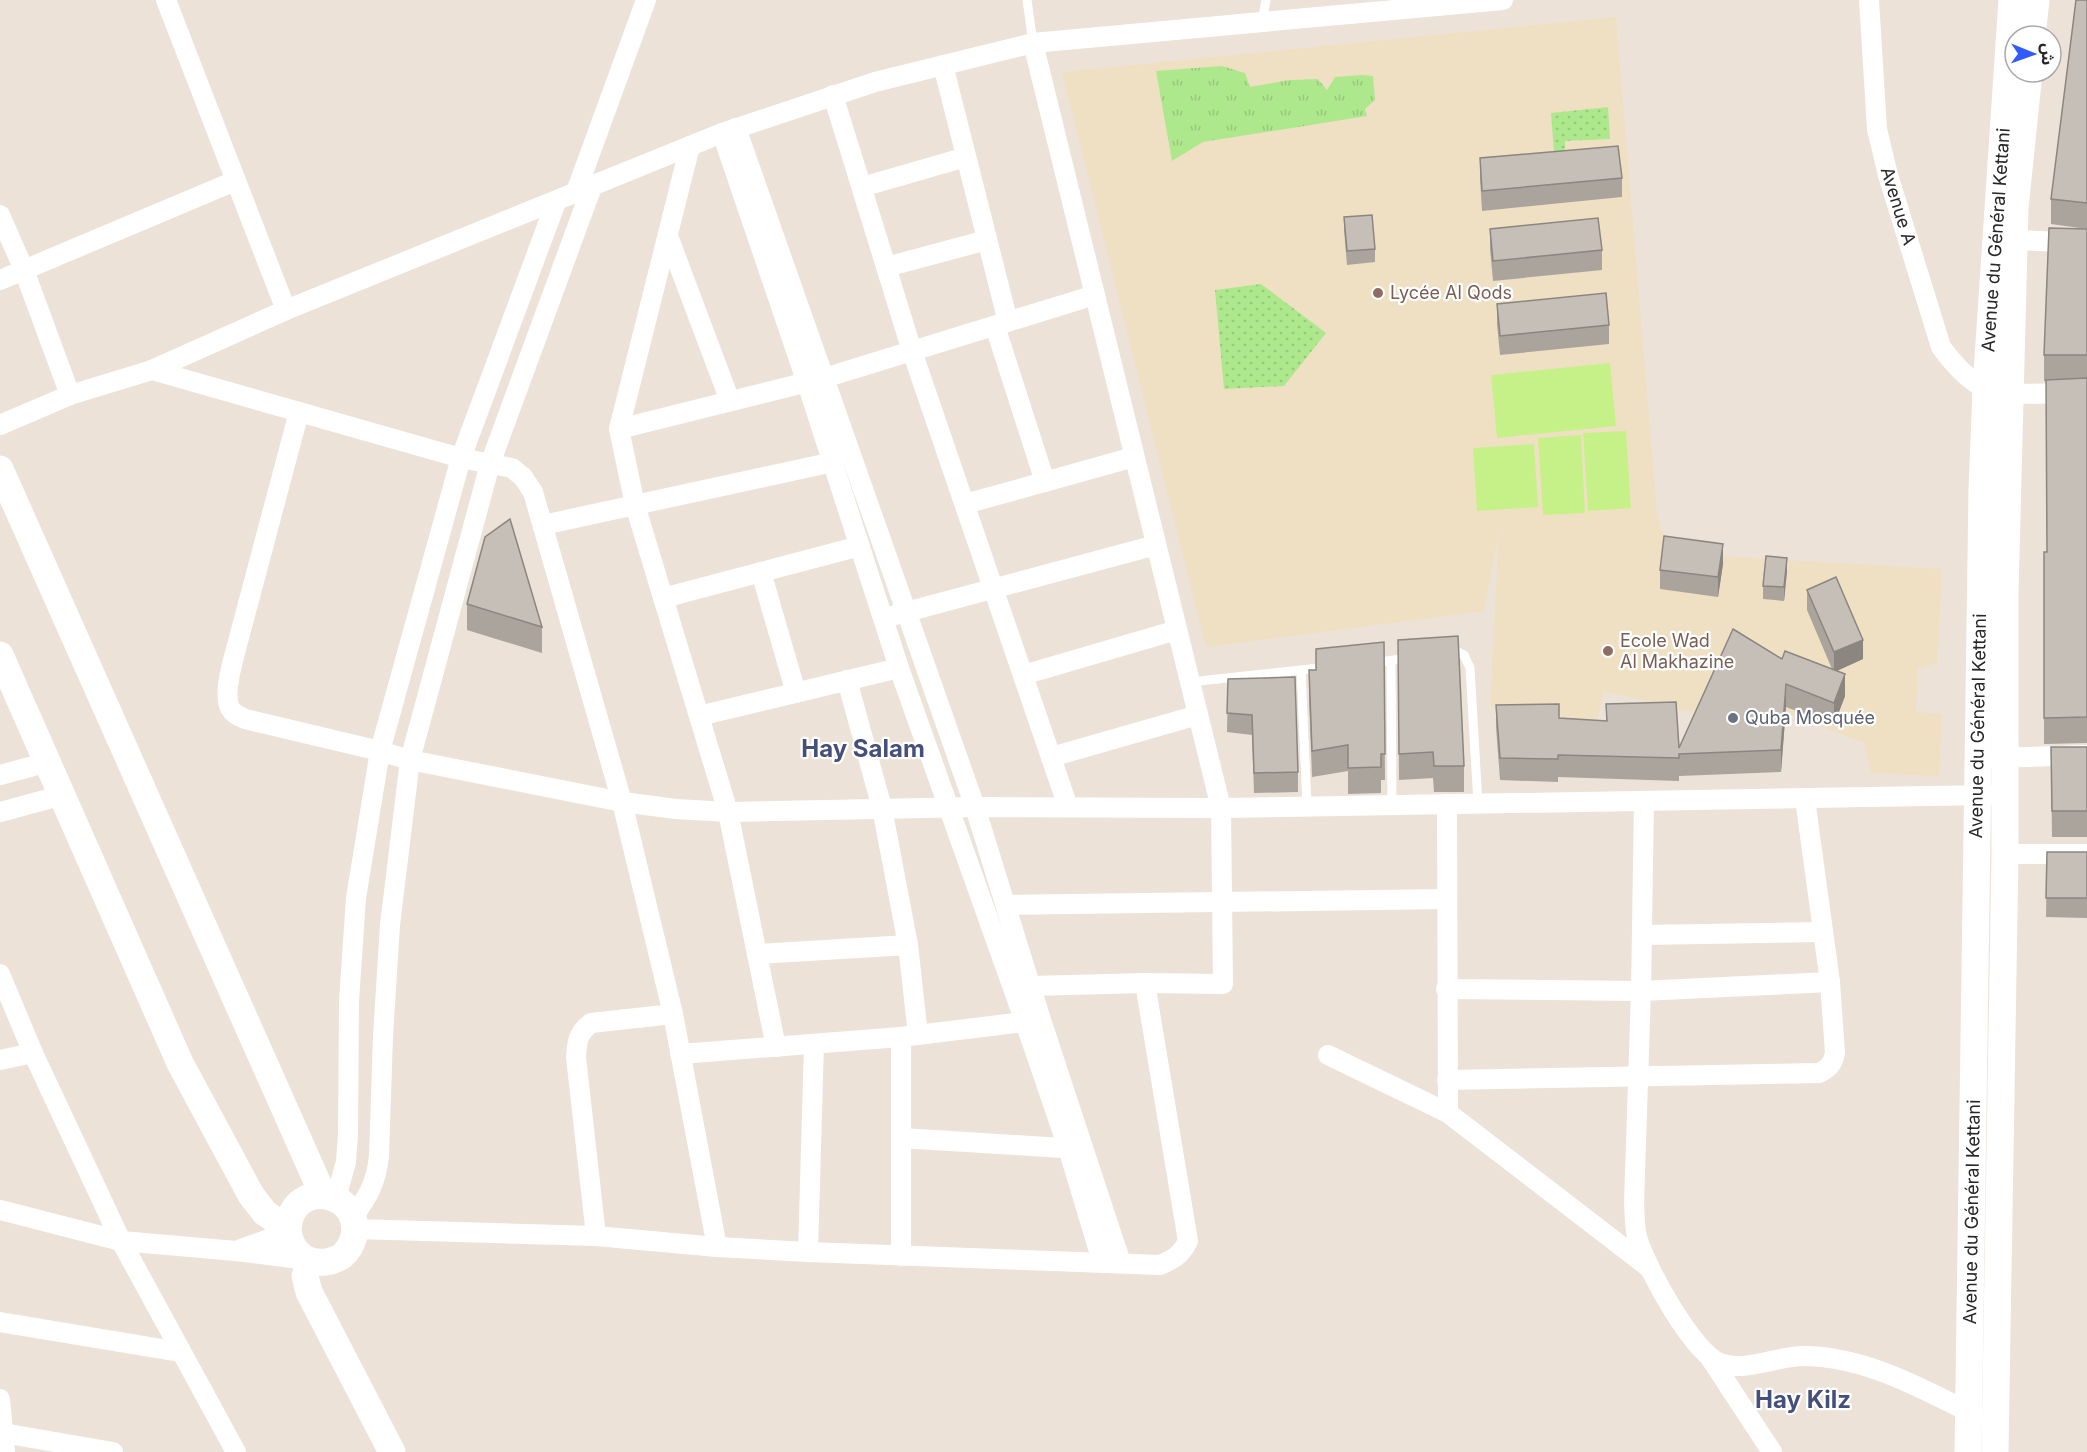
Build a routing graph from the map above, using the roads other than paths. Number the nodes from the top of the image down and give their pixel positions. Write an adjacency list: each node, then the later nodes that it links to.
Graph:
1 (166, 0): 18 (street)
2 (646, 0): 20 (street)
3 (1027, 0): 11 (lane)
4 (1266, 0): 9 (lane)
5 (1503, 0): 9 (street)
6 (1869, 0): 36 (street, Avenue A)
7 (2012, 0): 36 (street, Avenue du Général Kettani)
8 (2036, 0): 10 (street)
9 (1262, 22): 11 (street)
10 (2033, 24)
11 (1033, 43): 12 (street); 30 (street)
12 (943, 65): 14 (street); 17 (street)
13 (2028, 84): 25 (street, Avenue du Général Kettani)
14 (833, 95): 15 (street); 19 (street)
15 (729, 131): 16 (street); 35 (street)
16 (690, 146): 20 (street); 23 (street)
17 (966, 157): 19 (street); 24 (street)
18 (235, 181): 28 (street); 31 (street)
19 (862, 187): 27 (street)
20 (584, 188): 21 (street); 46 (street)
21 (556, 202): 31 (street); 44 (street)
22 (0, 215): 28 (street)
23 (668, 236): 39 (street); 42 (street)
24 (987, 240): 27 (street); 32 (street)
25 (2014, 240): 26 (street); 36 (street, Avenue du Général Kettani)
26 (2087, 243)
27 (886, 267): 33 (street)
28 (24, 270): 29 (street); 38 (street)
29 (0, 280)
30 (1095, 295): 32 (street); 43 (street)
31 (286, 310): 34 (street)
32 (1002, 324): 33 (street); 48 (street)
33 (912, 351): 35 (street); 49 (street)
34 (152, 370): 38 (street); 40 (street)
35 (815, 380): 39 (street); 45 (street); 57 (street)
36 (1998, 390): 37 (street); 77 (street, Avenue du Général Kettani); 78 (street, Avenue du Général Kettani)
37 (2087, 392)
38 (70, 394): 41 (street)
39 (730, 401): 42 (street)
40 (299, 412): 44 (street); 74 (street)
41 (0, 425)
42 (619, 429): 50 (street)
43 (1134, 457): 48 (street); 52 (street)
44 (461, 458): 46 (street); 74 (street)
45 (832, 462): 50 (street); 53 (street)
46 (490, 464): 51 (street); 79 (street)
47 (0, 470): 129 (street)
48 (1046, 482): 49 (street)
49 (965, 504): 55 (street)
50 (635, 505): 51 (street); 56 (street)
51 (543, 525): 87 (street)
52 (1156, 545): 55 (street); 59 (street)
53 (860, 546): 54 (street); 58 (street)
54 (761, 572): 56 (street); 71 (street)
55 (993, 588): 57 (street); 68 (street)
56 (663, 598): 72 (street)
57 (907, 612): 58 (street); 93 (street)
58 (883, 618): 66 (street)
59 (1177, 630): 68 (street); 70 (street)
60 (0, 655): 80 (street)
61 (1436, 655): 89 (lane)
62 (1424, 656): 63 (lane)
63 (1391, 661): 64 (lane); 90 (lane)
64 (1357, 664)
65 (1334, 666): 67 (lane)
66 (899, 668): 69 (street); 92 (street)
67 (1300, 670): 70 (lane); 91 (lane)
68 (1023, 675): 76 (street)
69 (847, 680): 71 (street); 95 (street)
70 (1190, 682): 73 (street)
71 (796, 693): 72 (street)
72 (699, 716): 98 (street)
73 (1198, 716): 76 (street); 96 (street)
74 (380, 751): 79 (street); 129 (street)
75 (2087, 755): 77 (street)
76 (1051, 757): 94 (street)
77 (2005, 758): 78 (street); 83 (street, Avenue du Général Kettani)
78 (1977, 759): 84 (street, Avenue du Général Kettani)
79 (410, 760): 87 (street); 129 (street)
80 (48, 762): 81 (street); 82 (street)
81 (0, 775)
82 (63, 795): 97 (street); 130 (street)
83 (2005, 795): 84 (street); 99 (street, Avenue du Général Kettani)
84 (1977, 796): 85 (street); 144 (street, Avenue du Général Kettani)
85 (1804, 799): 86 (street); 104 (street)
86 (1644, 801): 89 (street); 105 (street)
87 (622, 802): 98 (street); 114 (street)
88 (1447, 804): 89 (street); 90 (street); 101 (street)
89 (1478, 804)
90 (1392, 805): 91 (street)
91 (1307, 806): 96 (street)
92 (950, 807): 93 (street); 95 (street); 115 (street)
93 (975, 807): 94 (street); 103 (street)
94 (1068, 807): 96 (street)
95 (882, 808): 98 (street); 106 (street)
96 (1221, 808): 102 (street)
97 (0, 812)
98 (728, 812): 107 (street)
99 (2005, 854): 100 (street); 151 (street, Avenue du Général Kettani)
100 (2087, 854)
101 (1446, 899): 102 (street); 112 (street)
102 (1222, 902): 103 (street); 110 (street)
103 (1006, 905): 111 (street)
104 (1823, 932): 105 (street); 109 (street)
105 (1642, 935): 113 (street)
106 (908, 945): 107 (street); 116 (street)
107 (757, 954): 118 (street)
108 (0, 974): 119 (street)
109 (1830, 982): 113 (street); 123 (street)
110 (1145, 983): 111 (street); 138 (street)
111 (1031, 986): 115 (street)
112 (1446, 989): 113 (street); 124 (street)
113 (1641, 991): 123 (street)
114 (672, 1014): 120 (street); 131 (street)
115 (1033, 1021): 116 (street); 127 (street)
116 (910, 1036): 117 (street); 126 (street)
117 (814, 1044): 118 (street); 135 (street)
118 (776, 1047): 120 (street)
119 (33, 1053): 122 (street); 132 (street)
120 (680, 1054): 133 (street)
121 (1328, 1055): 125 (street)
122 (0, 1060)
123 (1637, 1077): 124 (street); 139 (street)
124 (1447, 1080): 125 (street)
125 (1448, 1113): 139 (street)
126 (902, 1138): 127 (street); 136 (street)
127 (1076, 1149): 138 (street)
128 (0, 1210): 132 (street)
129 (342, 1210): 130 (street); 131 (street); 137 (street)
130 (288, 1231): 134 (street); 137 (street)
131 (596, 1236): 133 (street)
132 (121, 1241): 134 (street); 141 (street)
133 (717, 1247): 135 (street)
134 (236, 1251): 137 (street)
135 (808, 1252): 136 (street)
136 (901, 1256): 138 (street)
137 (308, 1260): 148 (street)
138 (1112, 1262)
139 (1648, 1267): 142 (street)
140 (0, 1322): 141 (street)
141 (180, 1352): 147 (street)
142 (1711, 1359): 144 (street); 149 (street)
143 (0, 1400): 145 (street)
144 (1969, 1412): 150 (street, Avenue du Général Kettani)
145 (4, 1443): 146 (street)
146 (113, 1452)
147 (236, 1452)
148 (392, 1452)
149 (1772, 1452)
150 (1968, 1452)
151 (1995, 1452)

